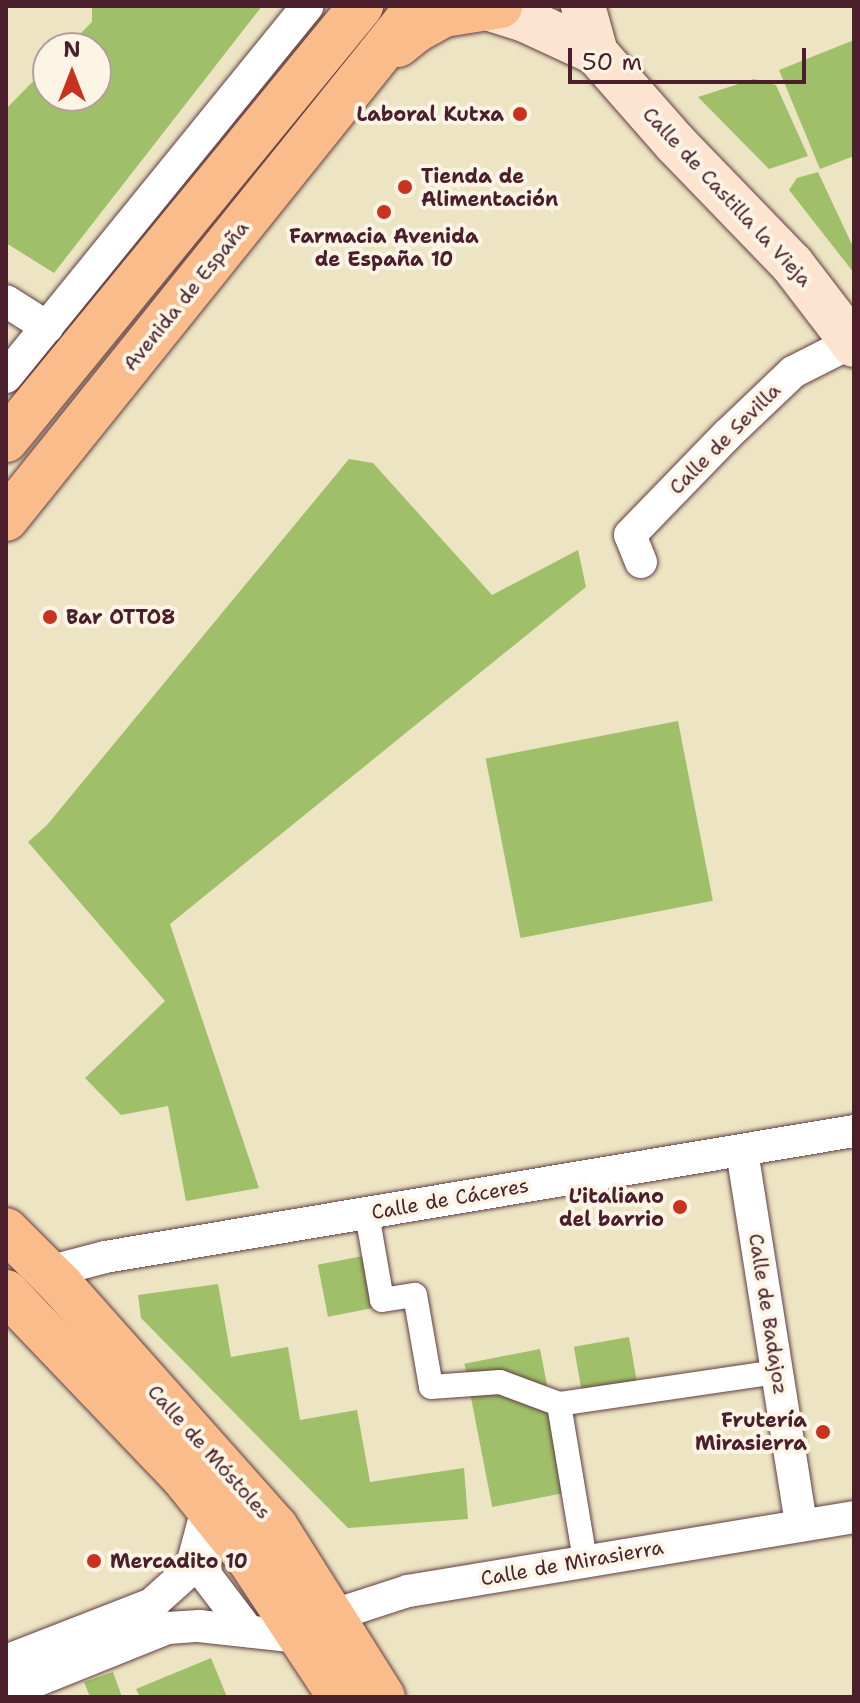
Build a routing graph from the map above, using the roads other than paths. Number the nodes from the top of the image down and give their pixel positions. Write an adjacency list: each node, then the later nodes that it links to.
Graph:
1 (307, 6): 10 (street)
2 (361, 6): 13 (main road)
3 (418, 6): 8 (main road, Avenida de España)
4 (487, 6): 7 (main road, Calle de Castilla la Vieja); 8 (main road, Avenida de España)
5 (583, 6): 7 (main road, Calle de Castilla la Vieja)
6 (592, 6): 7 (street)
7 (596, 53): 11 (main road, Calle de Castilla la Vieja)
8 (366, 73): 14 (main road, Avenida de España)
9 (6, 301): 10 (street)
10 (47, 327): 12 (street)
11 (853, 343): 15 (street, Calle de Sevilla)
12 (6, 377)
13 (6, 440)
14 (6, 519)
15 (641, 562)
16 (854, 1131): 17 (street, Calle de Cáceres)
17 (742, 1151): 18 (street, Calle de Cáceres); 22 (street, Calle de Badajoz)
18 (367, 1214): 20 (street, Calle de Cáceres); 23 (street)
19 (6, 1230): 20 (main road, Calle de Móstoles)
20 (48, 1272): 28 (main road, Calle de Móstoles)
21 (6, 1292): 25 (main road, Calle de Móstoles)
22 (776, 1372): 23 (street); 26 (street, Calle de Badajoz)
23 (559, 1404): 27 (street)
24 (854, 1517): 26 (street, Calle de Mirasierra)
25 (204, 1523): 28 (main road, Calle de Móstoles); 29 (street); 30 (street)
26 (801, 1525): 27 (street, Calle de Mirasierra)
27 (585, 1560): 28 (street, Calle de Mirasierra)
28 (316, 1626): 29 (street); 32 (main road, Calle de Móstoles); 33 (main road, Calle de Móstoles)
29 (248, 1631): 31 (street)
30 (6, 1661)
31 (6, 1693)
32 (340, 1697)
33 (383, 1697)

